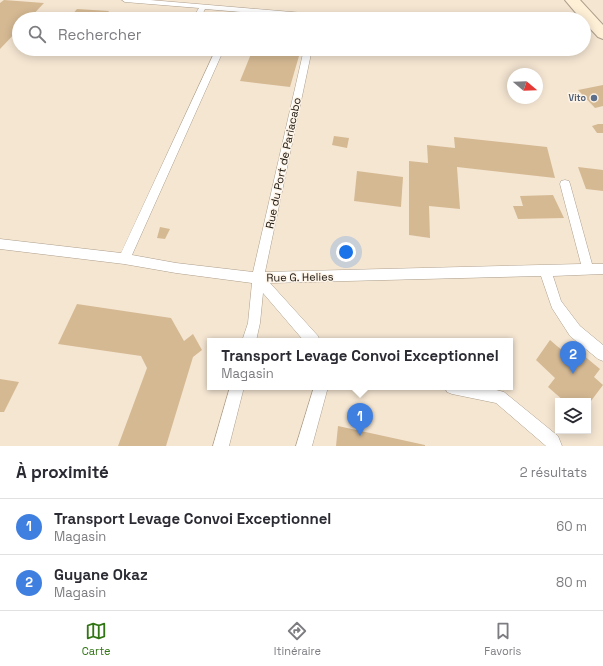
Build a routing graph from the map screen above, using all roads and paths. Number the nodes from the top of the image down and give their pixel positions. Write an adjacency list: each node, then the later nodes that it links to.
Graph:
1 (125, 0): 3 (lane)
2 (572, 0): 6 (main road)
3 (203, 7): 4 (lane); 5 (lane)
4 (200, 12)
5 (265, 12)
6 (583, 12)
7 (591, 21): 8 (main road)
8 (603, 34)
9 (217, 56): 13 (lane)
10 (306, 56): 17 (lane, Rue du Port de Pariacabo)
11 (565, 184): 15 (lane)
12 (0, 244): 13 (lane, Rue G. Helies)
13 (124, 259): 17 (lane, Rue G. Helies)
14 (603, 269): 15 (lane, Rue G. Helies)
15 (588, 270): 16 (lane, Rue G. Helies)
16 (545, 271): 17 (lane, Rue G. Helies); 20 (lane)
17 (258, 278): 18 (lane, Rue du Port de Pariacabo); 19 (lane)
18 (250, 338)
19 (310, 338)
20 (603, 354)
21 (236, 390): 24 (lane)
22 (320, 390): 25 (lane)
23 (466, 390): 26 (lane)
24 (221, 446)
25 (304, 446)
26 (554, 446)

